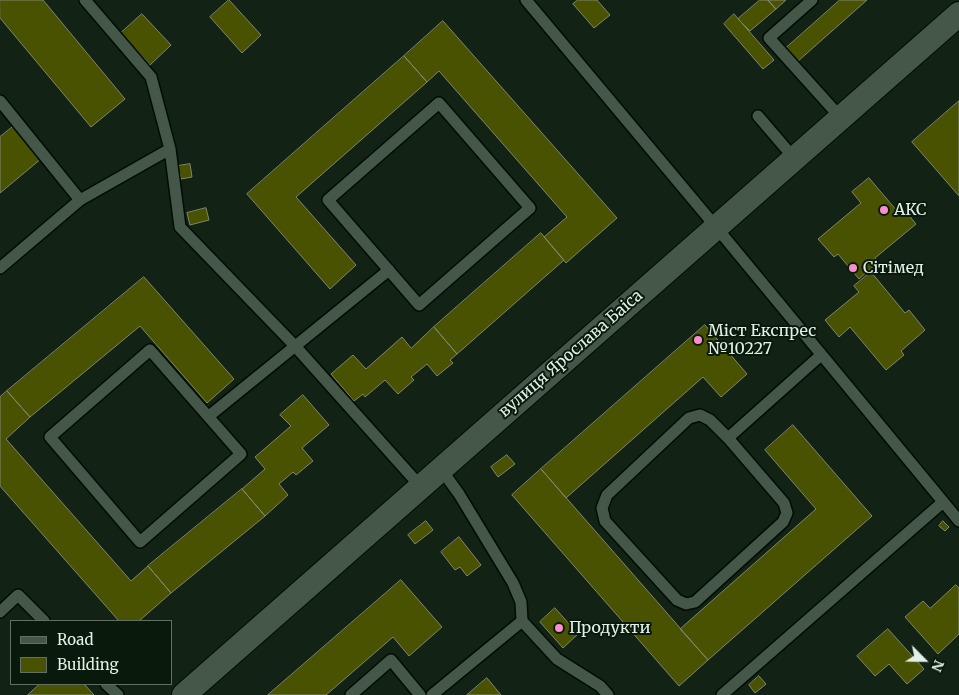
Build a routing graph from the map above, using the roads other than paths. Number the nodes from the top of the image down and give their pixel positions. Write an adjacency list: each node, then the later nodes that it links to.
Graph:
1 (85, 0): 8 (lane)
2 (526, 0): 11 (lane)
3 (812, 0): 7 (lane)
4 (959, 14): 7 (street, вулиця Ярослава Баіса)
5 (0, 101): 10 (lane)
6 (758, 116): 9 (lane)
7 (840, 118): 9 (street, вулиця Ярослава Баіса)
8 (170, 149): 10 (lane); 14 (lane)
9 (794, 158): 11 (street, вулиця Ярослава Баіса)
10 (80, 200): 12 (lane)
11 (716, 227): 15 (lane); 18 (street, вулиця Ярослава Баіса)
12 (0, 268)
13 (389, 270): 13 (lane); 14 (lane)
14 (296, 346): 16 (lane); 19 (lane)
15 (821, 354): 17 (lane); 20 (lane)
16 (209, 416): 16 (lane)
17 (728, 438): 17 (lane)
18 (440, 470): 19 (street, вулиця Ярослава Баіса); 24 (lane)
19 (421, 487): 27 (street, вулиця Ярослава Баіса)
20 (942, 502): 21 (lane); 32 (lane)
21 (959, 521)
22 (0, 612): 23 (lane)
23 (43, 620)
24 (522, 621): 30 (lane); 31 (lane)
25 (107, 685): 26 (lane)
26 (118, 695)
27 (184, 695)
28 (352, 695): 29 (lane)
29 (420, 695)
30 (432, 695)
31 (608, 695)
32 (722, 695)

